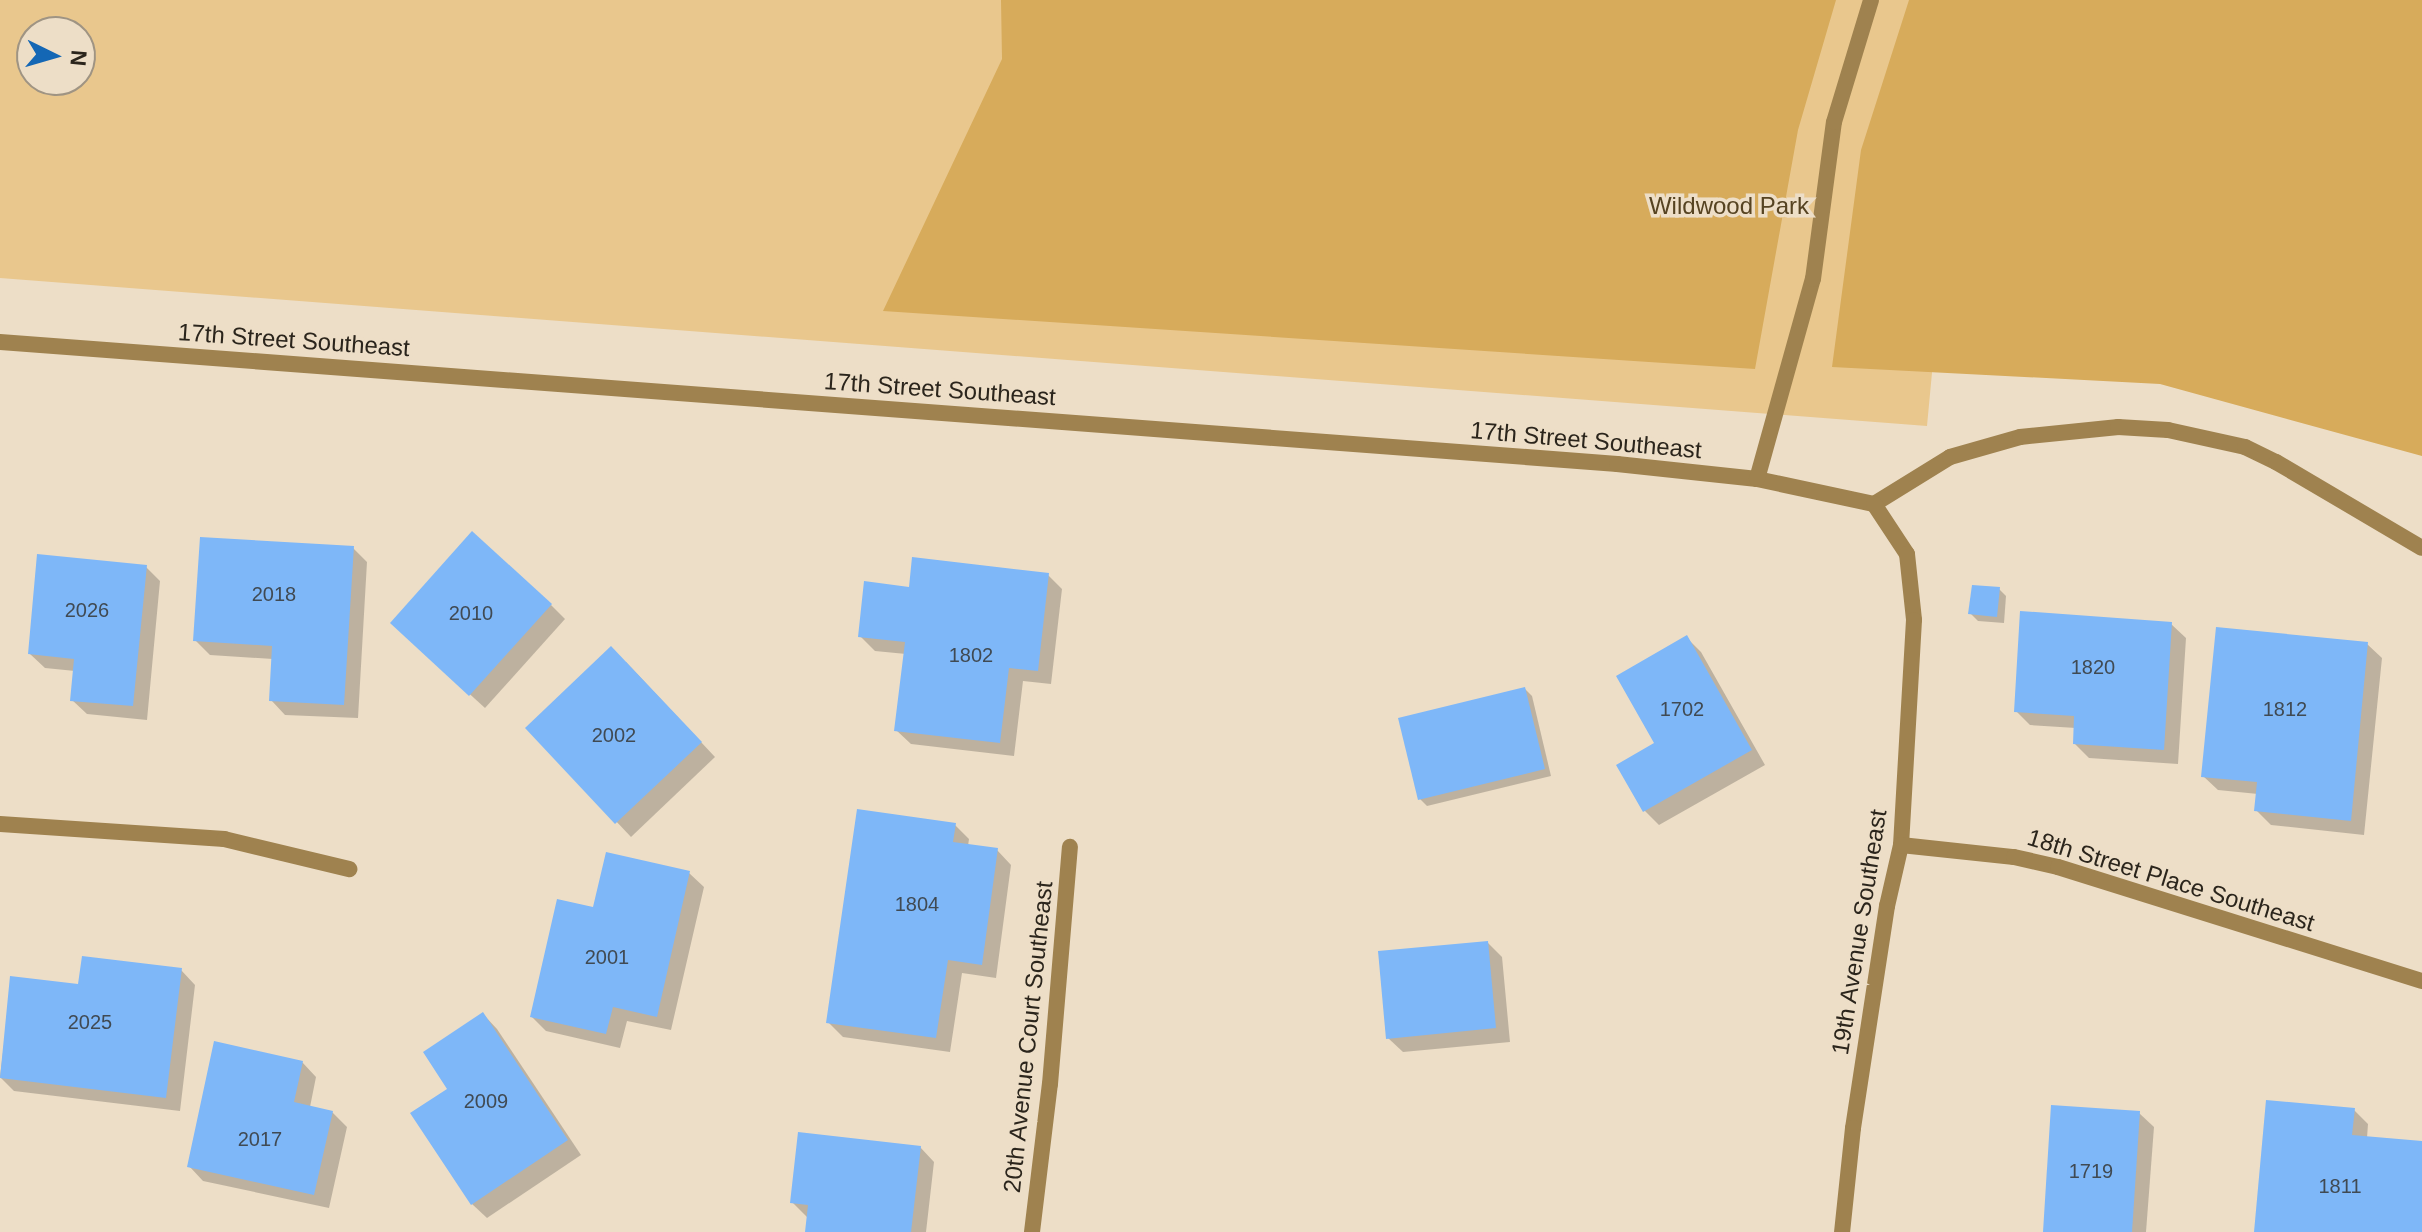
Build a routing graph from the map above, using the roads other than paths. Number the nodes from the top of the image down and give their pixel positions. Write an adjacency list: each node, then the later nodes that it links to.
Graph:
1 (1871, 0): 3 (street)
2 (0, 342): 3 (street, 17th Street Southeast)
3 (1757, 479): 4 (street, 17th Street Southeast)
4 (1874, 504): 5 (street); 7 (street, 19th Avenue Southeast)
5 (2422, 548)
6 (0, 824): 9 (street)
7 (1901, 845): 10 (street, 18th Street Place Southeast); 12 (street, 19th Avenue Southeast)
8 (1070, 847): 11 (street, 20th Avenue Court Southeast)
9 (349, 869)
10 (2422, 981)
11 (1032, 1232)
12 (1842, 1232)

